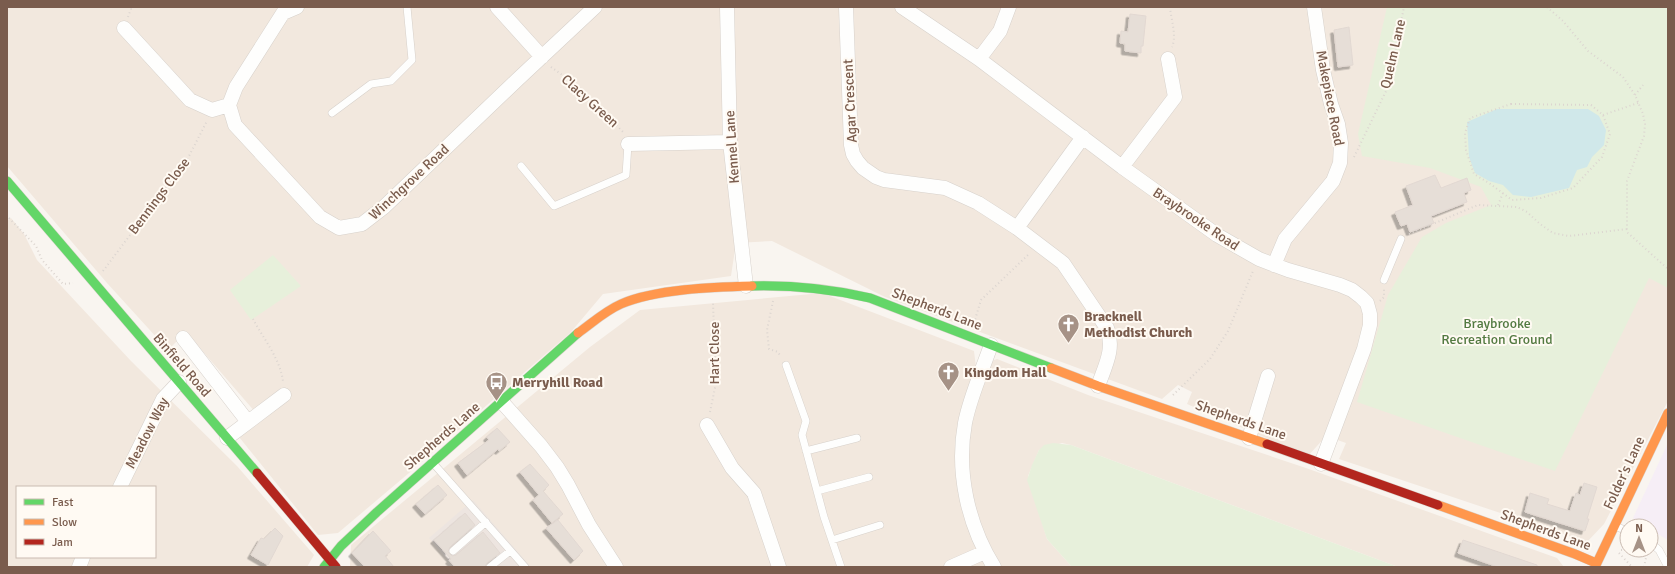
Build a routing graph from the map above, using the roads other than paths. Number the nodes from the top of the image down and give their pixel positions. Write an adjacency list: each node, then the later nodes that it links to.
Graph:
1 (297, 7): 10 (street)
2 (407, 7): 16 (lane)
3 (497, 7): 12 (street)
4 (595, 7): 12 (street, Winchgrove Road)
5 (727, 7): 18 (street, Kennel Lane)
6 (846, 7): 23 (street, Agar Crescent)
7 (902, 7): 13 (street, Braybrooke Road)
8 (1009, 7): 13 (street)
9 (1314, 7): 25 (street, Makepiece Road)
10 (282, 10): 15 (street)
11 (124, 28): 15 (street)
12 (542, 57): 15 (street, Winchgrove Road)
13 (979, 59): 17 (street, Braybrooke Road)
14 (1168, 59): 21 (street)
15 (229, 105)
16 (332, 113)
17 (1083, 137): 21 (street, Braybrooke Road); 23 (street)
18 (730, 142): 19 (street); 27 (street, Kennel Lane)
19 (628, 144): 20 (lane)
20 (521, 166)
21 (1122, 167): 25 (street, Braybrooke Road)
22 (7, 181): 32 (street, Binfield Road)
23 (1017, 228): 33 (street, Agar Crescent)
24 (1401, 239): 26 (lane)
25 (1274, 265): 44 (street, Braybrooke Road)
26 (1384, 280)
27 (746, 286): 29 (street, Shepherds Lane); 35 (street, Shepherds Lane)
28 (183, 338): 37 (street)
29 (991, 345): 33 (street, Shepherds Lane); 55 (street)
30 (786, 365): 42 (lane)
31 (1268, 376): 41 (street)
32 (179, 382): 39 (street, Binfield Road); 46 (street, Meadow Way)
33 (1098, 386): 41 (street, Shepherds Lane)
34 (284, 395): 37 (street)
35 (502, 402): 43 (street, Shepherds Lane); 64 (street)
36 (1668, 413): 50 (street, Folder's Lane)
37 (248, 422): 39 (street)
38 (707, 425): 65 (street)
39 (227, 438): 58 (street, Binfield Road)
40 (856, 438): 42 (lane)
41 (1248, 438): 44 (street, Shepherds Lane)
42 (806, 451): 47 (lane)
43 (433, 463): 48 (lane); 58 (street, Shepherds Lane)
44 (1321, 464): 59 (street, Shepherds Lane)
45 (869, 477): 47 (lane)
46 (120, 486)
47 (817, 491): 52 (lane)
48 (486, 522): 53 (lane); 54 (lane)
49 (880, 526): 52 (lane)
50 (1615, 526): 51 (lane); 59 (street, Folder's Lane)
51 (1619, 528)
52 (832, 540): 66 (lane)
53 (510, 550): 62 (lane); 63 (lane)
54 (453, 551)
55 (985, 552): 67 (street); 68 (street)
56 (1665, 552): 69 (lane)
57 (84, 558): 60 (street)
58 (326, 563): 61 (street, Binfield Road)
59 (1596, 565)
60 (79, 567)
61 (336, 567)
62 (490, 567)
63 (525, 567)
64 (616, 567)
65 (779, 567)
66 (841, 567)
67 (951, 567)
68 (994, 567)
69 (1668, 567)

